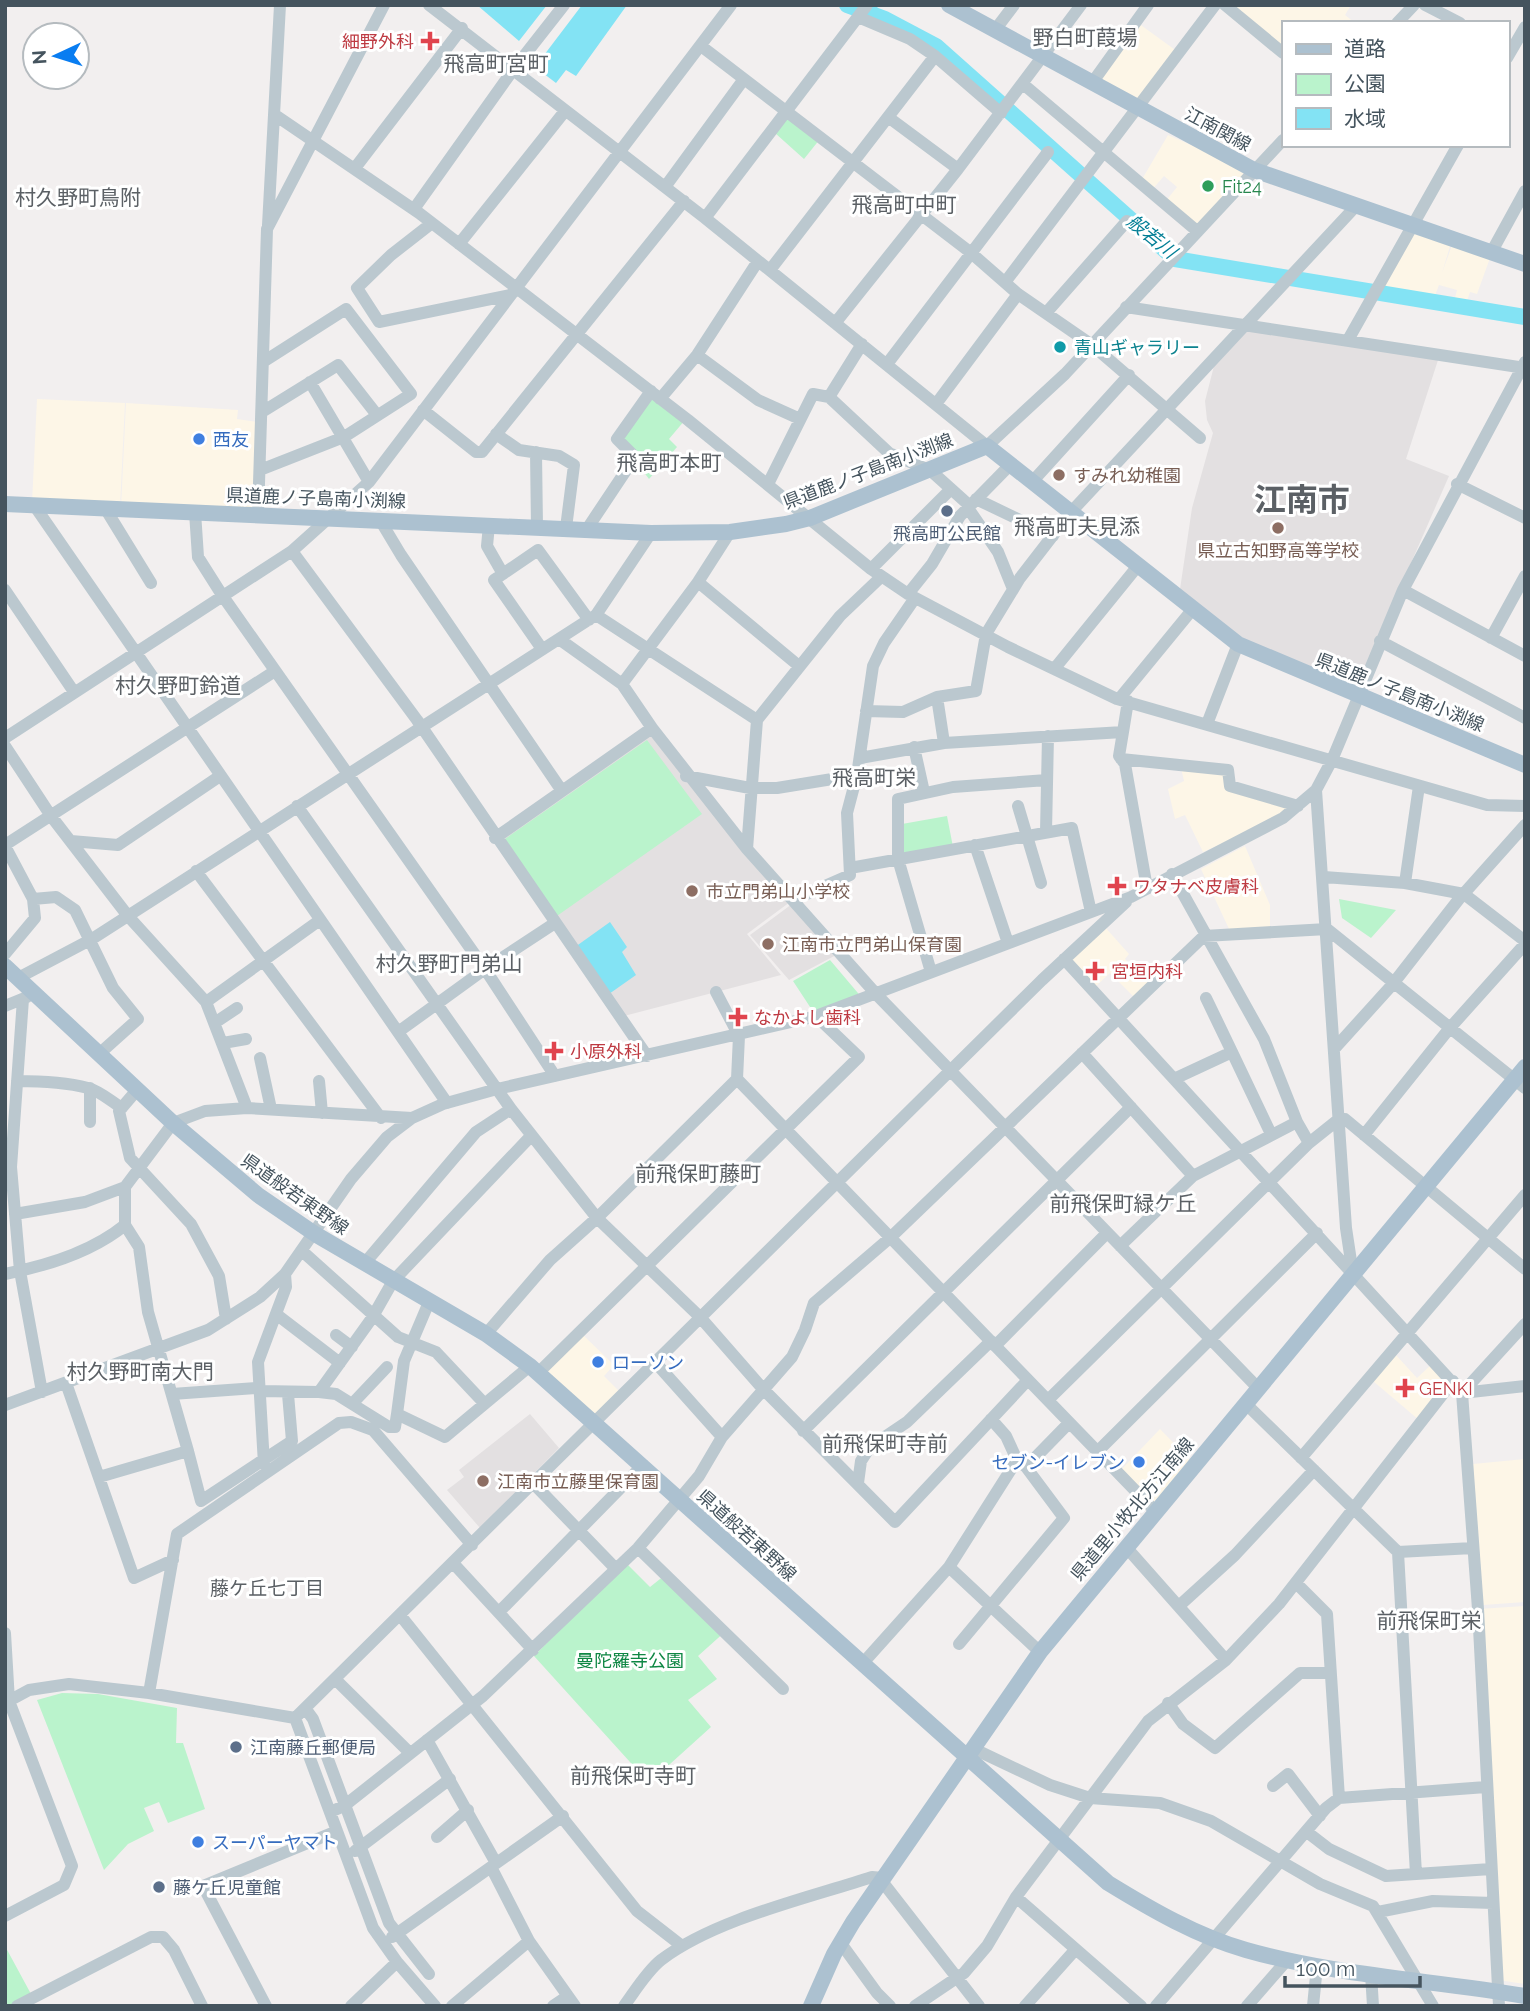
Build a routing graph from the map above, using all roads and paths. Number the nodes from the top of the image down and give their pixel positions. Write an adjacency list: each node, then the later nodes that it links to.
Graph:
1 (280, 5): 34 (street)
2 (384, 5): 37 (street)
3 (429, 5): 19 (street)
4 (564, 5): 26 (street)
5 (731, 5): 21 (street)
6 (867, 5): 15 (street)
7 (949, 5): 20 (main road, 江南関線)
8 (1014, 5): 20 (street)
9 (1081, 5): 25 (street)
10 (1148, 5): 28 (street)
11 (1215, 5): 30 (street)
12 (1224, 5): 23 (street)
13 (1414, 5): 16 (street)
14 (1425, 5): 17 (street)
15 (858, 17): 24 (street); 32 (street)
16 (1399, 21)
17 (1456, 21)
18 (1525, 27): 22 (street)
19 (462, 29): 26 (street); 43 (street)
20 (995, 30): 25 (main road, 江南関線)
21 (701, 46): 27 (street); 40 (street)
22 (1513, 51)
23 (1282, 52)
24 (935, 56): 33 (street); 35 (street)
25 (1041, 56): 28 (main road, 江南関線); 29 (street)
26 (513, 70): 31 (street); 52 (street)
27 (744, 79): 32 (street); 46 (street)
28 (1092, 83): 30 (main road, 江南関線)
29 (1024, 84): 33 (street); 41 (street)
30 (1138, 110): 41 (street); 45 (main road, 江南関線)
31 (565, 111): 40 (street); 60 (street)
32 (786, 111): 42 (street); 54 (street)
33 (1001, 113): 44 (street)
34 (275, 115): 37 (street); 48 (street)
35 (888, 117): 42 (street); 44 (street)
36 (1282, 141): 45 (street)
37 (314, 143): 43 (street); 51 (street)
38 (1457, 147): 57 (street)
39 (1048, 152): 61 (street)
40 (619, 153): 46 (street); 67 (street)
41 (1104, 155): 59 (street); 66 (street)
42 (854, 164): 53 (street); 65 (street)
43 (355, 168): 52 (street)
44 (958, 169): 53 (street)
45 (1254, 170): 50 (main road, 江南関線); 59 (street)
46 (665, 187): 49 (street)
47 (1525, 191): 62 (street)
48 (270, 196): 51 (street); 58 (street)
49 (684, 201): 54 (street); 73 (street)
50 (1356, 206): 57 (main road, 江南関線); 72 (street)
51 (280, 208): 58 (street)
52 (414, 209): 56 (street)
53 (921, 215): 61 (street); 71 (street)
54 (705, 218): 63 (street)
55 (1127, 221): 70 (street)
56 (432, 223): 60 (street); 67 (street)
57 (1412, 226): 62 (main road, 江南関線); 74 (street)
58 (267, 229): 78 (street)
59 (1197, 231): 69 (street)
60 (459, 244): 67 (street)
61 (970, 252): 66 (street); 79 (street)
62 (1491, 253): 64 (main road, 江南関線)
63 (758, 261): 65 (street); 77 (street)
64 (1525, 264)
65 (770, 270): 71 (street)
66 (1006, 281): 68 (street)
67 (514, 291): 73 (street); 87 (street)
68 (1018, 294): 70 (street); 85 (street)
69 (1126, 307): 72 (street); 76 (street)
70 (1046, 313): 76 (street)
71 (836, 322): 75 (street)
72 (1246, 326): 74 (street); 86 (street)
73 (576, 335): 83 (street); 91 (street)
74 (1348, 340): 80 (street)
75 (862, 344): 79 (street); 84 (street)
76 (1092, 345): 81 (street); 94 (street)
77 (697, 355): 83 (street); 90 (street)
78 (263, 362): 88 (street); 89 (street)
79 (887, 364): 85 (street)
80 (1524, 366): 102 (street)
81 (1129, 375): 86 (street); 100 (street)
82 (310, 382): 88 (street); 89 (street); 92 (street)
83 (655, 395): 101 (street); 118 (street)
84 (829, 397): 90 (street); 98 (street)
85 (936, 404): 94 (street)
86 (1168, 409): 93 (street); 109 (street)
87 (423, 410): 91 (street); 99 (street)
88 (262, 412): 97 (street)
89 (377, 415): 92 (street)
90 (800, 419): 101 (street)
91 (496, 434): 95 (street)
92 (341, 438): 97 (street); 99 (street)
93 (1200, 438)
94 (987, 446): 96 (main road, 県道鹿ノ子島南小渕線); 98 (main road, 県道鹿ノ子島南小渕線)
95 (536, 452): 116 (street); 117 (street)
96 (1010, 464): 100 (main road, 県道鹿ノ子島南小渕線); 105 (street)
97 (260, 470): 110 (street)
98 (930, 470): 103 (street); 112 (main road, 県道鹿ノ子島南小渕線)
99 (369, 482): 111 (street)
100 (1032, 482): 109 (main road, 県道鹿ノ子島南小渕線)
101 (768, 484): 112 (street)
102 (1457, 484): 113 (street); 131 (street)
103 (951, 489): 105 (street); 124 (street)
104 (5, 504): 106 (main road, 県道鹿ノ子島南小渕線)
105 (971, 504): 121 (street); 129 (street); 133 (street)
106 (34, 505): 107 (main road, 県道鹿ノ子島南小渕線); 143 (street)
107 (105, 508): 108 (main road, 県道鹿ノ子島南小渕線); 128 (street)
108 (195, 512): 110 (main road, 県道鹿ノ子島南小渕線); 132 (street)
109 (1071, 512): 121 (street); 123 (main road, 県道鹿ノ子島南小渕線)
110 (258, 515): 111 (main road, 県道鹿ノ子島南小渕線)
111 (331, 517): 114 (main road, 県道鹿ノ子島南小渕線); 122 (street)
112 (810, 518): 119 (main road, 県道鹿ノ子島南小渕線); 124 (street)
113 (1525, 518)
114 (380, 520): 115 (main road, 県道鹿ノ子島南小渕線); 148 (street)
115 (489, 525): 116 (main road, 県道鹿ノ子島南小渕線); 125 (street)
116 (537, 527): 117 (main road, 県道鹿ノ子島南小渕線)
117 (566, 528): 118 (main road, 県道鹿ノ子島南小渕線)
118 (587, 529): 120 (main road, 県道鹿ノ子島南小渕線)
119 (730, 532): 120 (main road, 県道鹿ノ子島南小渕線); 127 (street)
120 (651, 533): 135 (street)
121 (1053, 536): 129 (street)
122 (292, 551): 132 (street); 158 (street)
123 (1137, 567): 134 (main road, 県道鹿ノ子島南小渕線); 146 (street)
124 (876, 573): 133 (street); 145 (street)
125 (503, 574): 135 (street); 141 (street)
126 (1525, 576): 137 (street)
127 (698, 582): 142 (street); 145 (street)
128 (151, 583)
129 (1013, 589): 136 (street)
130 (5, 590): 150 (street)
131 (1403, 590): 137 (street); 139 (street)
132 (222, 595): 143 (street); 147 (street)
133 (911, 596): 136 (street); 154 (street)
134 (1192, 610): 140 (main road, 県道鹿ノ子島南小渕線); 153 (street)
135 (592, 617): 138 (street); 142 (street)
136 (986, 634): 146 (street); 152 (street)
137 (1492, 638): 144 (street)
138 (559, 639): 141 (street); 149 (street)
139 (1380, 640): 151 (street); 155 (street)
140 (1238, 644): 151 (main road, 県道鹿ノ子島南小渕線); 157 (street)
141 (542, 649): 148 (street)
142 (648, 649): 149 (street); 156 (street)
143 (134, 654): 150 (street); 159 (street)
144 (1525, 656)
145 (799, 666): 156 (street)
146 (1055, 668): 153 (street)
147 (275, 671): 159 (street); 171 (street)
148 (488, 682): 158 (street); 179 (street)
149 (622, 684): 160 (street)
150 (74, 692): 163 (street)
151 (1359, 696): 169 (street); 170 (main road, 県道鹿ノ子島南小渕線)
152 (937, 697): 154 (street); 164 (street)
153 (1124, 700): 157 (street); 161 (street)
154 (866, 711): 167 (street)
155 (1525, 719)
156 (757, 720): 177 (street)
157 (1207, 723): 169 (street)
158 (421, 726): 171 (street); 190 (street)
159 (186, 728): 173 (street); 185 (street)
160 (652, 728): 174 (street); 179 (street)
161 (1123, 732): 162 (street); 168 (street)
162 (1048, 736): 164 (street); 175 (street)
163 (5, 738)
164 (944, 743): 166 (street)
165 (5, 746): 185 (street)
166 (914, 747): 167 (street); 180 (street)
167 (860, 758): 172 (street)
168 (1121, 759): 183 (street); 202 (street)
169 (1332, 760): 176 (street); 178 (street)
170 (1525, 765)
171 (347, 774): 181 (street); 220 (street)
172 (857, 775): 177 (street); 196 (street)
173 (220, 776): 187 (street); 191 (street)
174 (686, 776): 177 (street); 194 (street)
175 (1047, 780): 180 (street); 188 (street)
176 (1419, 786): 184 (street); 201 (street)
177 (750, 788): 194 (street)
178 (1316, 790): 183 (street); 199 (street)
179 (562, 791): 190 (street)
180 (924, 792): 195 (street)
181 (297, 806): 187 (street); 229 (street)
182 (1018, 806): 189 (street)
183 (1298, 806): 198 (street)
184 (1525, 806)
185 (51, 816): 191 (street); 192 (street)
186 (1525, 825): 203 (street)
187 (258, 831): 197 (street); 209 (street)
188 (1046, 832): 189 (street); 207 (street)
189 (1026, 836): 193 (street); 200 (street)
190 (495, 838): 210 (street)
191 (71, 841): 208 (street)
192 (5, 845): 205 (street)
193 (975, 845): 195 (street); 215 (street)
194 (747, 849): 206 (street)
195 (898, 859): 196 (street); 221 (street)
196 (850, 869): 206 (street)
197 (196, 871): 208 (street); 218 (street)
198 (1172, 874): 202 (street); 212 (street)
199 (1324, 877): 201 (street); 211 (street)
200 (1041, 883)
201 (1405, 883): 203 (street)
202 (1147, 888): 204 (street)
203 (1464, 894): 214 (street); 223 (street)
204 (1131, 897): 207 (street); 217 (street)
205 (33, 899): 213 (street); 216 (street)
206 (793, 900): 225 (street)
207 (1091, 912): 215 (street)
208 (128, 916): 213 (street); 228 (street)
209 (320, 920): 218 (street); 236 (street)
210 (555, 923): 220 (street); 244 (street)
211 (1327, 929): 212 (street); 223 (street); 240 (street)
212 (1204, 936): 233 (street); 269 (street)
213 (92, 939): 222 (street); 243 (street)
214 (1525, 942): 235 (street)
215 (1008, 943): 221 (street)
216 (5, 954)
217 (1064, 960): 233 (street); 246 (street)
218 (263, 962): 228 (street); 265 (street)
219 (5, 966): 222 (main road, 県道般若東野線)
220 (485, 969): 229 (street); 248 (street)
221 (931, 972): 225 (street)
222 (18, 978): 226 (main road, 県道般若東野線)
223 (1394, 983): 235 (street); 240 (street)
224 (716, 992): 237 (street)
225 (877, 995): 232 (street); 246 (street)
226 (28, 996): 230 (street); 243 (main road, 県道般若東野線); 252 (street)
227 (1206, 998): 241 (street)
228 (206, 1002): 234 (street)
229 (437, 1004): 236 (street); 256 (street)
230 (5, 1006)
231 (237, 1008): 234 (street)
232 (816, 1016): 237 (street); 272 (street)
233 (1118, 1018): 242 (street); 251 (street)
234 (216, 1022): 239 (street)
235 (1449, 1029): 249 (street); 274 (street)
236 (398, 1032): 258 (street)
237 (739, 1036): 244 (street); 250 (street)
238 (246, 1039): 239 (street)
239 (223, 1043): 261 (street)
240 (1335, 1048): 267 (street)
241 (1232, 1052): 251 (street); 273 (street)
242 (1082, 1053): 259 (street); 271 (street)
243 (99, 1054): 257 (main road, 県道般若東野線)
244 (647, 1056): 248 (street)
245 (260, 1058): 262 (street)
246 (950, 1071): 271 (street); 281 (street)
247 (67, 1073): 254 (street)
248 (555, 1076): 256 (street)
249 (1521, 1078): 283 (main road, 県道里小牧北方江南線)
250 (737, 1079): 272 (street); 287 (street)
251 (1174, 1079): 277 (street)
252 (17, 1081): 254 (street); 286 (street)
253 (319, 1081): 264 (street)
254 (67, 1087): 255 (street)
255 (90, 1088): 260 (street); 268 (street)
256 (497, 1089): 258 (street); 263 (street)
257 (138, 1090): 260 (street); 270 (main road, 県道般若東野線)
258 (447, 1103): 266 (street)
259 (1132, 1107): 279 (street); 280 (street)
260 (122, 1108): 278 (street)
261 (247, 1108): 262 (street); 270 (street)
262 (271, 1109): 264 (street)
263 (511, 1109): 275 (street); 296 (street)
264 (322, 1113): 265 (street)
265 (381, 1118): 266 (street)
266 (412, 1118): 291 (street)
267 (1339, 1119): 274 (street); 276 (street); 300 (street)
268 (90, 1122)
269 (1297, 1122): 273 (street); 276 (street)
270 (173, 1123): 278 (street); 291 (main road, 県道般若東野線)
271 (1005, 1127): 280 (street); 292 (street)
272 (788, 1128): 281 (street); 297 (street)
273 (1271, 1135): 277 (street)
274 (1364, 1135): 283 (street)
275 (531, 1136): 287 (street); 303 (street)
276 (1310, 1143): 282 (street)
277 (1239, 1149): 279 (street); 282 (street)
278 (139, 1168): 284 (street); 310 (street)
279 (1193, 1176): 294 (street)
280 (1058, 1180): 289 (street); 305 (street)
281 (838, 1182): 292 (street); 309 (street)
282 (1270, 1183): 290 (street); 304 (street)
283 (1426, 1185): 293 (street); 300 (main road, 県道里小牧北方江南線)
284 (125, 1187): 286 (street); 288 (street)
285 (1525, 1195): 293 (street)
286 (15, 1214): 299 (street)
287 (597, 1218): 297 (street); 313 (street)
288 (125, 1224): 299 (street); 319 (street)
289 (1107, 1233): 294 (street); 317 (street)
290 (1317, 1233): 300 (street); 315 (street)
291 (315, 1234): 295 (street); 296 (main road, 県道般若東野線)
292 (891, 1237): 305 (street); 329 (street)
293 (1488, 1238): 298 (street); 312 (street)
294 (1120, 1245): 304 (street)
295 (302, 1251): 301 (street); 308 (street)
296 (364, 1264): 303 (main road, 県道般若東野線)
297 (646, 1266): 309 (street); 323 (street)
298 (1525, 1269)
299 (20, 1271): 302 (street); 331 (street)
300 (1354, 1272): 312 (street); 328 (main road, 県道里小牧北方江南線)
301 (285, 1274): 307 (street); 310 (street)
302 (5, 1275)
303 (393, 1282): 306 (main road, 県道般若東野線); 308 (street)
304 (1161, 1288): 315 (street); 336 (street)
305 (943, 1291): 317 (street); 345 (street)
306 (429, 1302): 313 (main road, 県道般若東野線); 316 (street)
307 (276, 1314): 321 (street); 330 (street)
308 (373, 1316): 316 (street); 318 (street)
309 (700, 1317): 320 (street); 329 (street)
310 (226, 1319): 319 (street)
311 (1525, 1324): 333 (street)
312 (1410, 1333): 325 (street); 349 (street)
313 (486, 1334): 323 (main road, 県道般若東野線)
314 (336, 1335): 318 (street)
315 (1211, 1339): 328 (street); 348 (street)
316 (411, 1343): 337 (street); 341 (street)
317 (993, 1344): 324 (street); 357 (street)
318 (352, 1347): 321 (street)
319 (159, 1349): 326 (street); 334 (street)
320 (655, 1362): 343 (street); 346 (street)
321 (340, 1363): 332 (street)
322 (387, 1367): 339 (street)
323 (534, 1369): 337 (street); 343 (main road, 県道般若東野線)
324 (1027, 1381): 336 (street); 342 (street)
325 (1453, 1381): 333 (street); 359 (street)
326 (66, 1383): 331 (street); 355 (street)
327 (1525, 1386): 333 (street)
328 (1258, 1388): 338 (main road, 県道里小牧北方江南線)
329 (763, 1389): 345 (street); 346 (street)
330 (259, 1390): 332 (street); 334 (street); 350 (street)
331 (43, 1392): 340 (street)
332 (319, 1392): 339 (street)
333 (1462, 1393): 365 (street)
334 (172, 1394): 347 (street)
335 (288, 1394): 350 (street)
336 (1048, 1400): 344 (street)
337 (483, 1402): 341 (street)
338 (1245, 1403): 349 (street); 360 (main road, 県道里小牧北方江南線)
339 (352, 1404): 341 (street)
340 (5, 1405)
341 (397, 1414)
342 (992, 1419): 351 (street); 357 (street)
343 (595, 1421): 352 (main road, 県道般若東野線); 356 (street)
344 (1069, 1423): 348 (street); 351 (street)
345 (803, 1430): 357 (street)
346 (722, 1437): 358 (street)
347 (188, 1451): 350 (street); 355 (street)
348 (1097, 1452): 360 (street)
349 (1301, 1458): 353 (street)
350 (264, 1460): 354 (street)
351 (1022, 1464): 369 (street); 373 (street)
352 (643, 1465): 358 (main road, 県道般若東野線); 361 (street)
353 (1314, 1470): 359 (street); 372 (street)
354 (264, 1475): 362 (street); 367 (street)
355 (99, 1477): 367 (street)
356 (533, 1483): 361 (street); 362 (street)
357 (858, 1483)
358 (677, 1499): 364 (street); 381 (main road, 県道般若東野線)
359 (1354, 1510): 366 (street); 371 (street)
360 (1155, 1511): 363 (main road, 県道里小牧北方江南線)
361 (578, 1533): 370 (street); 374 (street)
362 (472, 1545): 368 (street)
363 (1126, 1547): 372 (street); 379 (main road, 県道里小牧北方江南線)
364 (638, 1548): 370 (street); 384 (street)
365 (1473, 1548): 366 (street); 396 (street)
366 (1398, 1552): 397 (street)
367 (173, 1560): 385 (street)
368 (453, 1563): 374 (street); 375 (street)
369 (948, 1567): 373 (street); 381 (street)
370 (616, 1569): 378 (street)
371 (1297, 1584): 380 (street); 382 (street)
372 (1180, 1605): 380 (street)
373 (992, 1608): 377 (street); 379 (street)
374 (499, 1612): 378 (street)
375 (400, 1615): 383 (street); 388 (street)
376 (5, 1633): 386 (street)
377 (960, 1644)
378 (533, 1650): 388 (street)
379 (1040, 1652): 392 (main road, 県道里小牧北方江南線)
380 (1226, 1660): 387 (street)
381 (863, 1663): 392 (main road, 県道般若東野線)
382 (1330, 1673): 387 (street); 399 (street)
383 (335, 1679): 389 (street); 393 (street)
384 (783, 1689)
385 (149, 1693): 386 (street); 390 (street)
386 (7, 1702): 417 (street)
387 (1168, 1703): 398 (street)
388 (472, 1705): 391 (street); 402 (street)
389 (305, 1708): 390 (street); 400 (street)
390 (295, 1718): 400 (street)
391 (427, 1740): 393 (street); 394 (street)
392 (969, 1753): 398 (street); 407 (main road, 県道般若東野線); 413 (main road, 県道里小牧北方江南線)
393 (410, 1754): 400 (street)
394 (450, 1779): 401 (street); 408 (street)
395 (1273, 1786): 403 (street)
396 (1486, 1787): 397 (street); 411 (street)
397 (1412, 1792): 399 (street); 412 (street)
398 (1090, 1798): 407 (street); 409 (street)
399 (1339, 1798): 403 (street)
400 (338, 1808): 404 (street); 408 (street)
401 (468, 1810): 406 (street); 410 (street)
402 (563, 1816): 410 (street); 422 (street)
403 (1320, 1816): 405 (street)
404 (337, 1831): 408 (street); 438 (street)
405 (1307, 1832): 409 (street); 412 (street)
406 (437, 1837)
407 (1059, 1842): 414 (street); 419 (main road, 県道般若東野線)
408 (355, 1851): 418 (street)
409 (1282, 1862): 416 (street); 419 (street)
410 (494, 1865): 418 (street); 420 (street)
411 (1491, 1869): 412 (street); 415 (street)
412 (1416, 1874)
413 (882, 1879): 421 (main road, 県道里小牧北方江南線); 422 (street); 429 (street)
414 (1016, 1897): 423 (street); 429 (street)
415 (1493, 1903): 416 (street); 432 (street)
416 (1378, 1912): 430 (street)
417 (5, 1916)
418 (391, 1938): 425 (street); 427 (street)
419 (1213, 1938): 424 (main road, 県道般若東野線); 449 (street)
420 (529, 1941): 433 (street); 435 (street)
421 (841, 1942): 443 (main road, 県道里小牧北方江南線); 444 (street)
422 (682, 1946): 442 (street)
423 (1075, 1950): 447 (street); 448 (street)
424 (1288, 1959): 426 (main road, 県道般若東野線); 450 (street)
425 (397, 1962): 439 (street); 440 (street)
426 (1317, 1966): 428 (main road, 県道般若東野線); 451 (street)
427 (429, 1974)
428 (1371, 1974): 430 (main road, 県道般若東野線); 434 (street)
429 (957, 1979): 445 (street); 446 (street)
430 (1418, 1980): 432 (main road, 県道般若東野線); 452 (street)
431 (1525, 1996): 432 (main road, 県道般若東野線)
432 (1499, 1998)
433 (571, 2001): 441 (street)
434 (1374, 2004)
435 (453, 2005)
436 (17, 2006): 437 (street)
437 (202, 2006)
438 (266, 2006)
439 (351, 2006)
440 (435, 2006)
441 (553, 2006)
442 (624, 2006)
443 (811, 2006)
444 (890, 2006)
445 (915, 2006)
446 (979, 2006)
447 (1025, 2006)
448 (1141, 2006)
449 (1156, 2006)
450 (1247, 2006)
451 (1314, 2006)
452 (1433, 2006)

